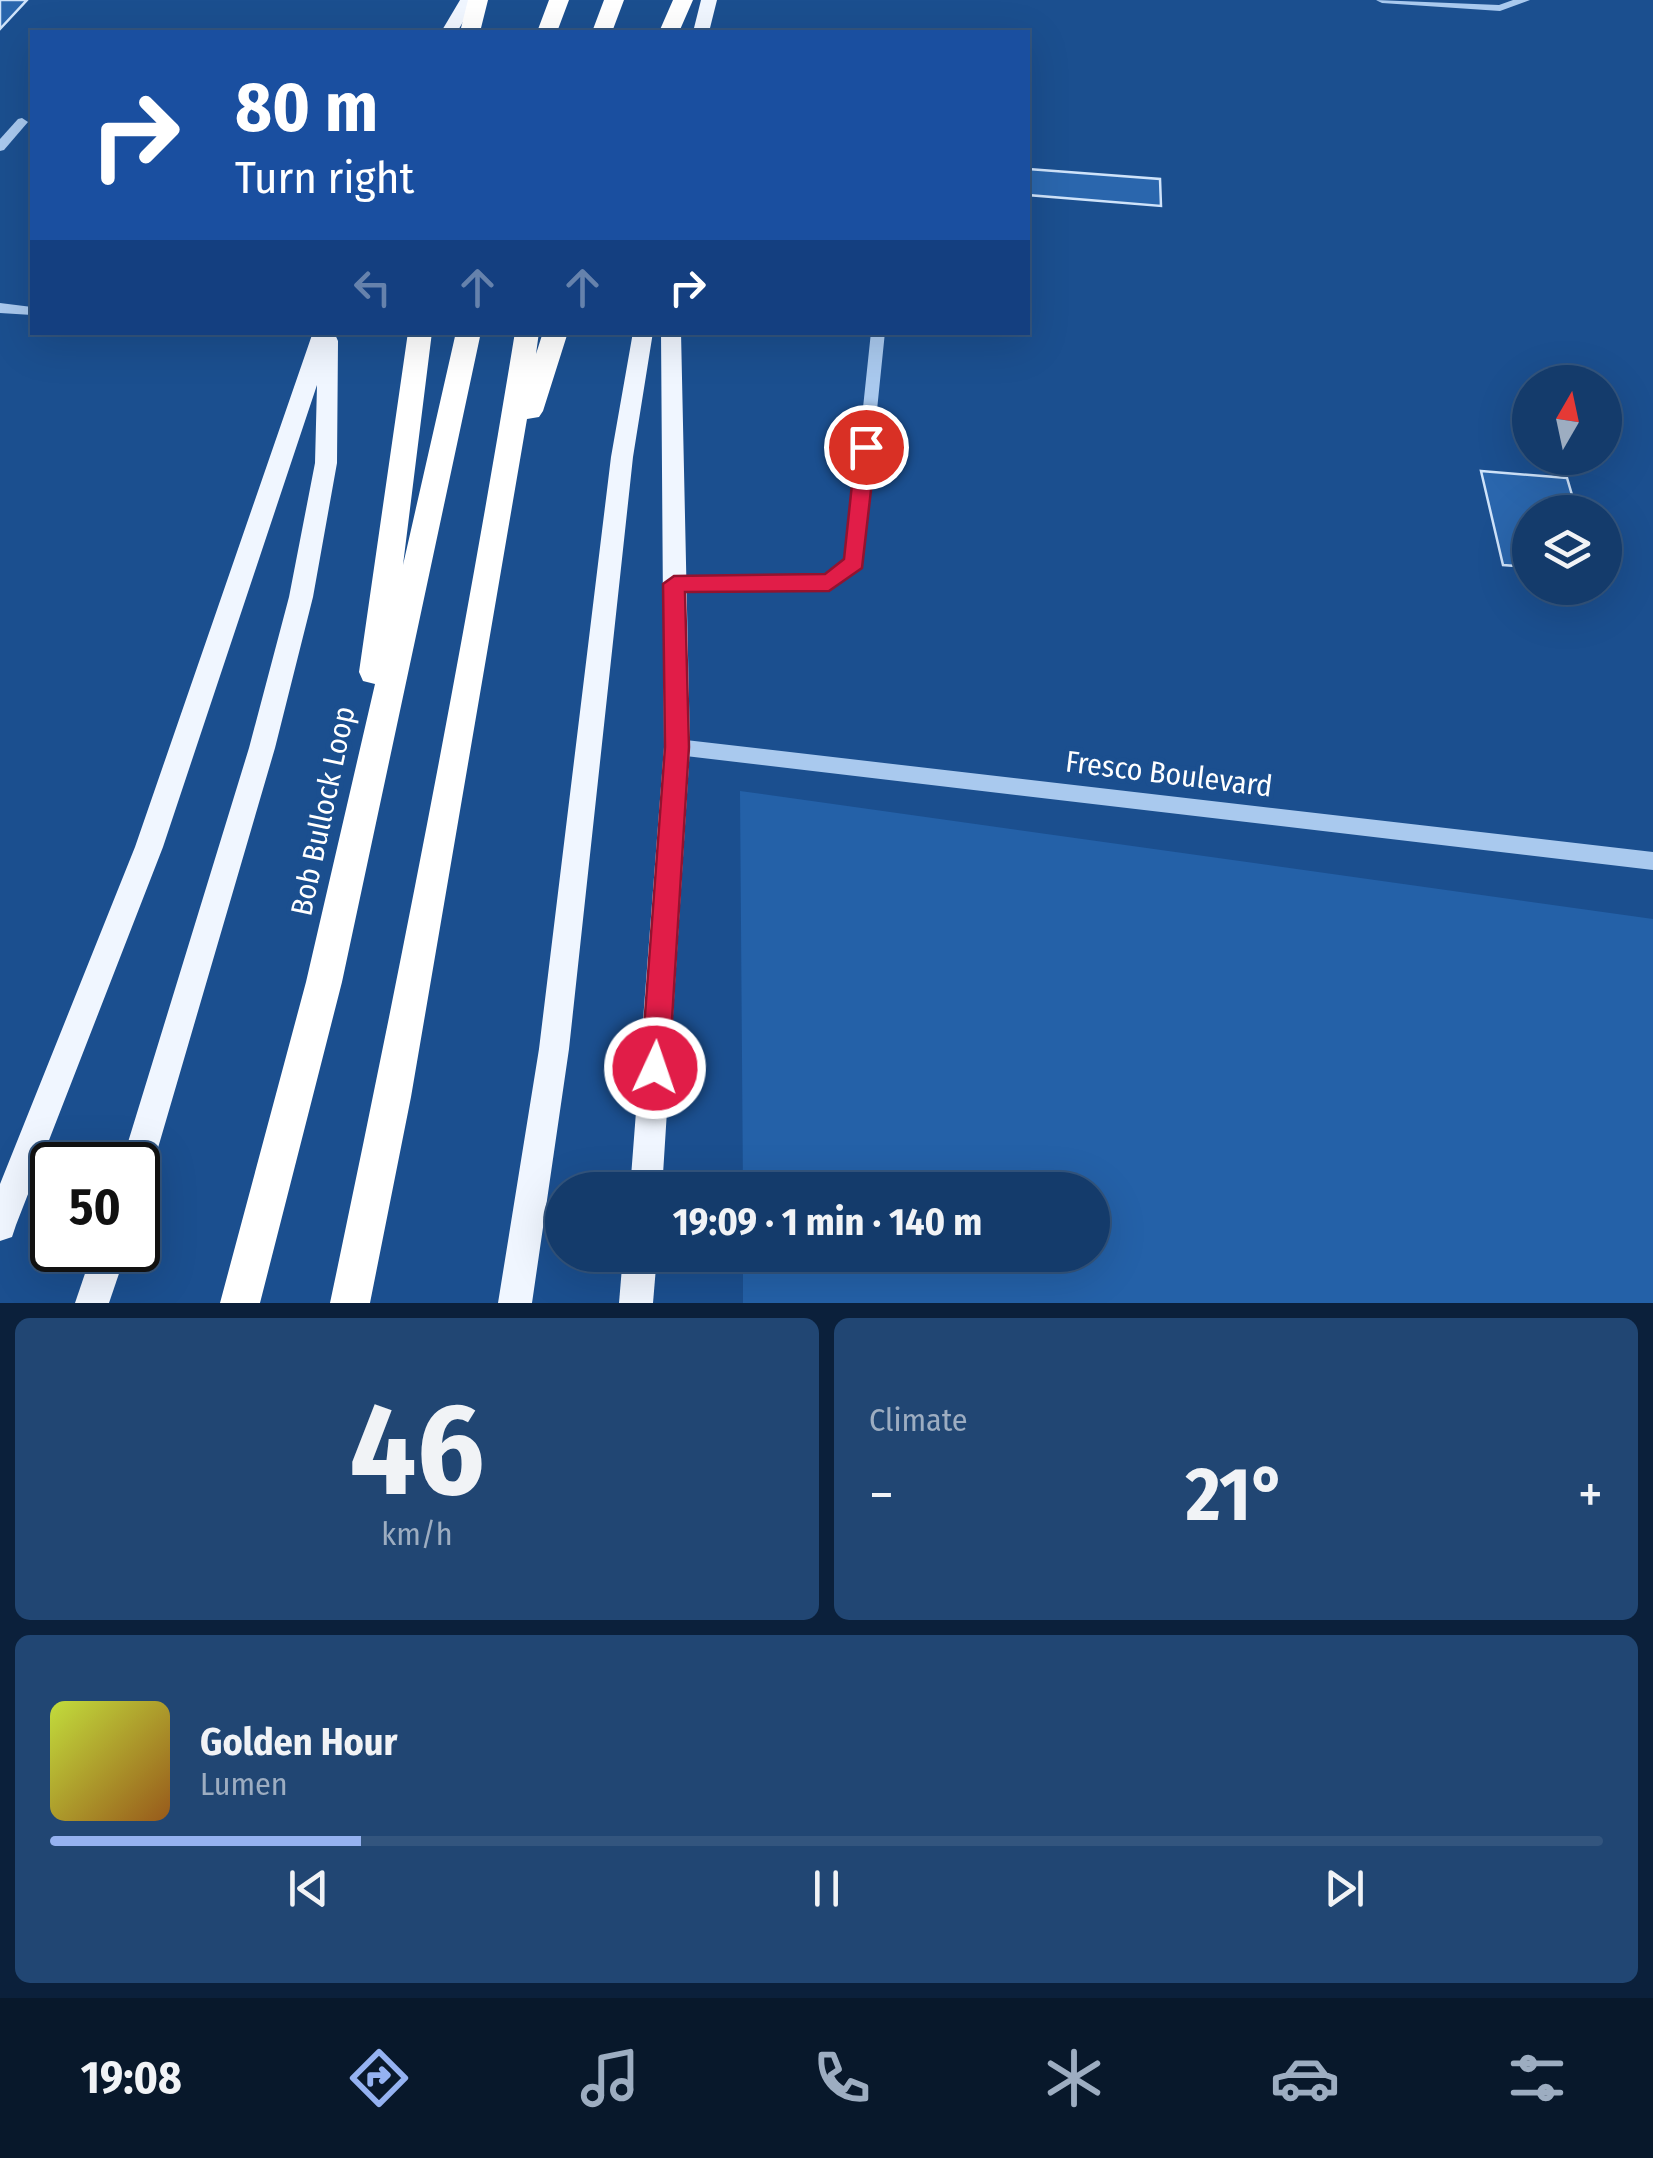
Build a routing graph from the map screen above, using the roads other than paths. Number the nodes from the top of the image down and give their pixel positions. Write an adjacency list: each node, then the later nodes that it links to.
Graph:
1 (468, 0): 9 (main road)
2 (478, 0): 10 (highway)
3 (559, 0): 11 (highway)
4 (614, 0): 12 (highway)
5 (683, 0): 13 (highway)
6 (710, 0): 14 (main road)
7 (1382, 0): 8 (street)
8 (1524, 0)
9 (450, 30)
10 (470, 30)
11 (548, 30)
12 (603, 30)
13 (670, 30)
14 (701, 30)
15 (22, 122): 16 (street)
16 (0, 147)
17 (0, 308): 18 (street)
18 (30, 311)
19 (325, 335): 35 (main road)
20 (326, 335): 33 (main road)
21 (420, 335): 31 (highway)
22 (468, 335): 31 (highway, Bob Bullock Loop)
23 (527, 335): 28 (highway)
24 (555, 335): 28 (highway)
25 (642, 335): 41 (main road)
26 (671, 335): 29 (main road)
27 (878, 335): 29 (street)
28 (503, 489): 40 (highway)
29 (674, 584): 30 (main road)
30 (677, 747): 32 (street, Fresco Boulevard); 34 (main road)
31 (355, 834): 39 (highway, Bob Bullock Loop)
32 (1653, 861)
33 (144, 1142)
34 (647, 1172)
35 (0, 1225)
36 (103, 1272): 38 (main road)
37 (639, 1272): 42 (main road)
38 (92, 1303)
39 (240, 1303)
40 (350, 1303)
41 (514, 1303)
42 (636, 1303)

